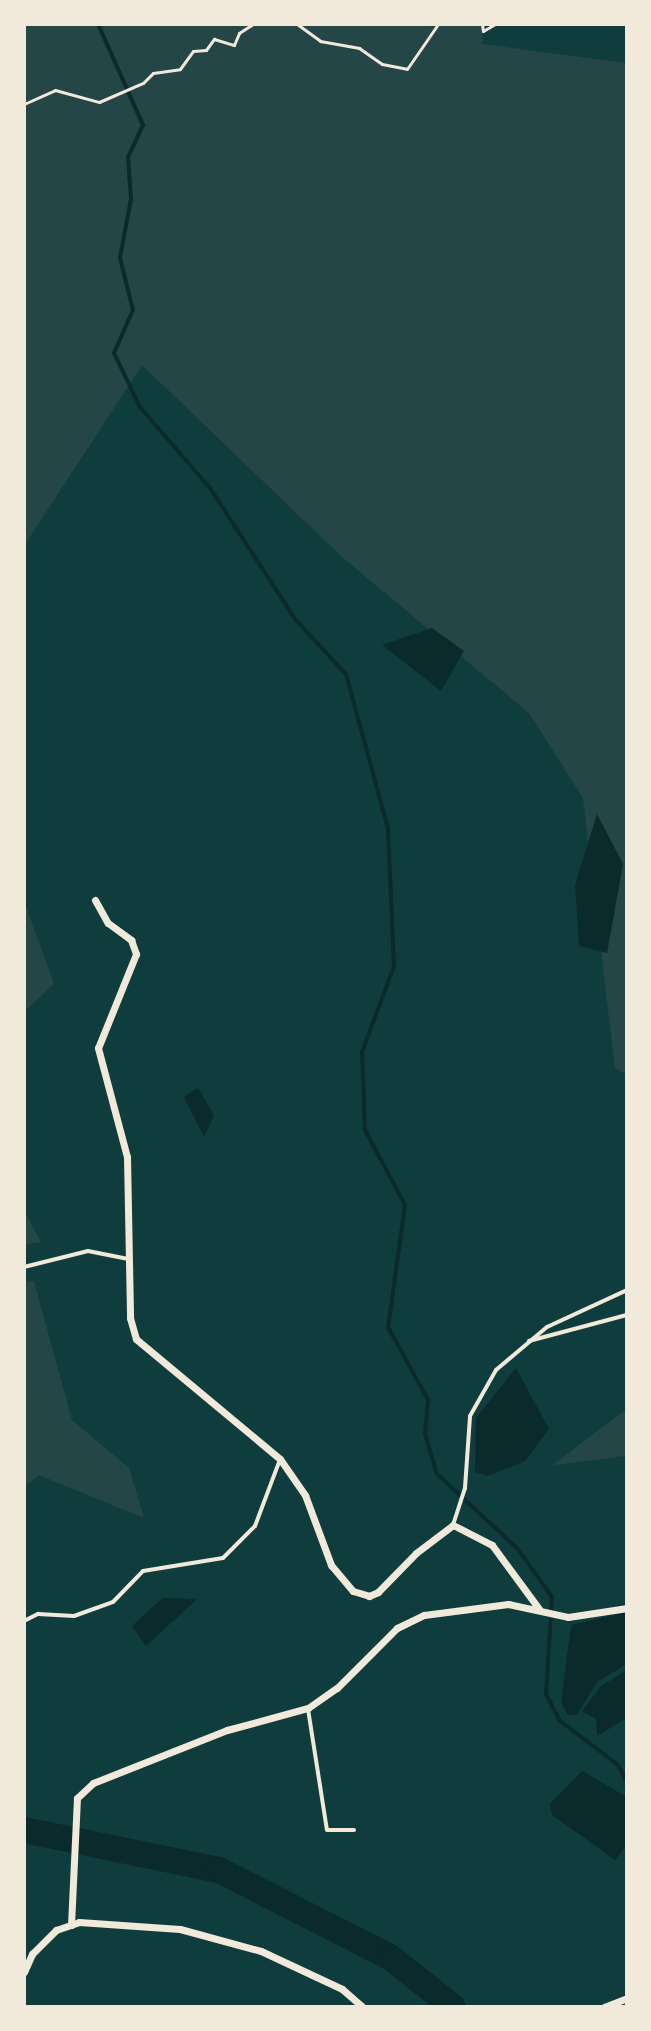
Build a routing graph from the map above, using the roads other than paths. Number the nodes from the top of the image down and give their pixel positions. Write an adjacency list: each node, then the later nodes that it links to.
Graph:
1 (95, 900): 2 (street)
2 (128, 1259): 3 (lane); 7 (street)
3 (24, 1267)
4 (627, 1290): 6 (lane)
5 (627, 1315): 6 (lane)
6 (527, 1341): 8 (lane)
7 (280, 1459): 8 (street); 11 (lane)
8 (453, 1525): 10 (street)
9 (627, 1608): 10 (street)
10 (542, 1610): 12 (street)
11 (24, 1621)
12 (308, 1708): 13 (lane); 14 (street)
13 (354, 1830)
14 (71, 1925): 15 (street); 17 (street)
15 (24, 1972)
16 (627, 1998): 18 (street)
17 (363, 2007)
18 (604, 2007)

